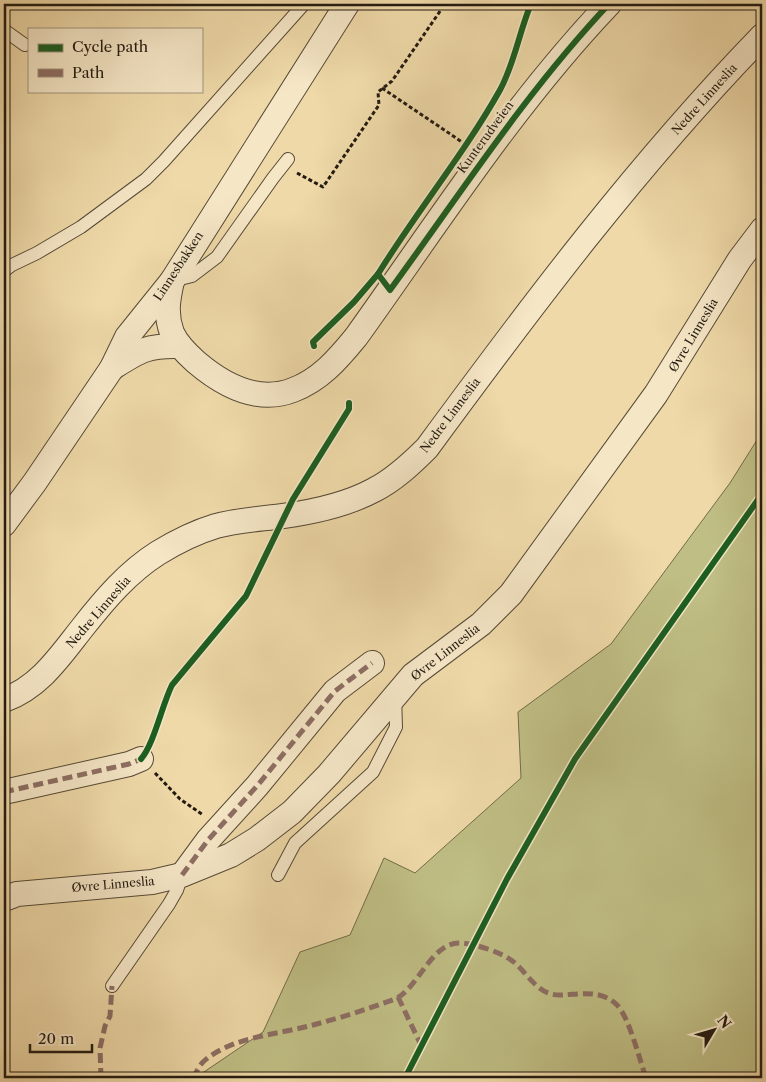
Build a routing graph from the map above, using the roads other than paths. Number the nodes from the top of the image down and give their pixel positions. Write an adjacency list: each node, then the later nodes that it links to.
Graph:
1 (304, 4): 9 (lane)
2 (346, 4): 10 (street, Linnesbakken)
3 (608, 4): 11 (street, Kunterudveien)
4 (4, 30): 6 (lane)
5 (762, 36): 16 (street, Nedre Linneslia)
6 (25, 45)
7 (286, 162): 10 (lane)
8 (762, 230): 15 (street, Øvre Linneslia)
9 (4, 272)
10 (172, 281): 11 (street, Kunterudveien); 12 (street, Linnesbakken)
11 (180, 346): 12 (street)
12 (112, 368): 13 (street, Linnesbakken)
13 (4, 524)
14 (372, 663): 19 (street)
15 (395, 696): 19 (street, Øvre Linneslia); 20 (lane)
16 (4, 700)
17 (140, 759): 18 (street)
18 (4, 792)
19 (182, 875): 21 (street, Øvre Linneslia); 22 (lane)
20 (278, 875)
21 (4, 899)
22 (112, 986)

